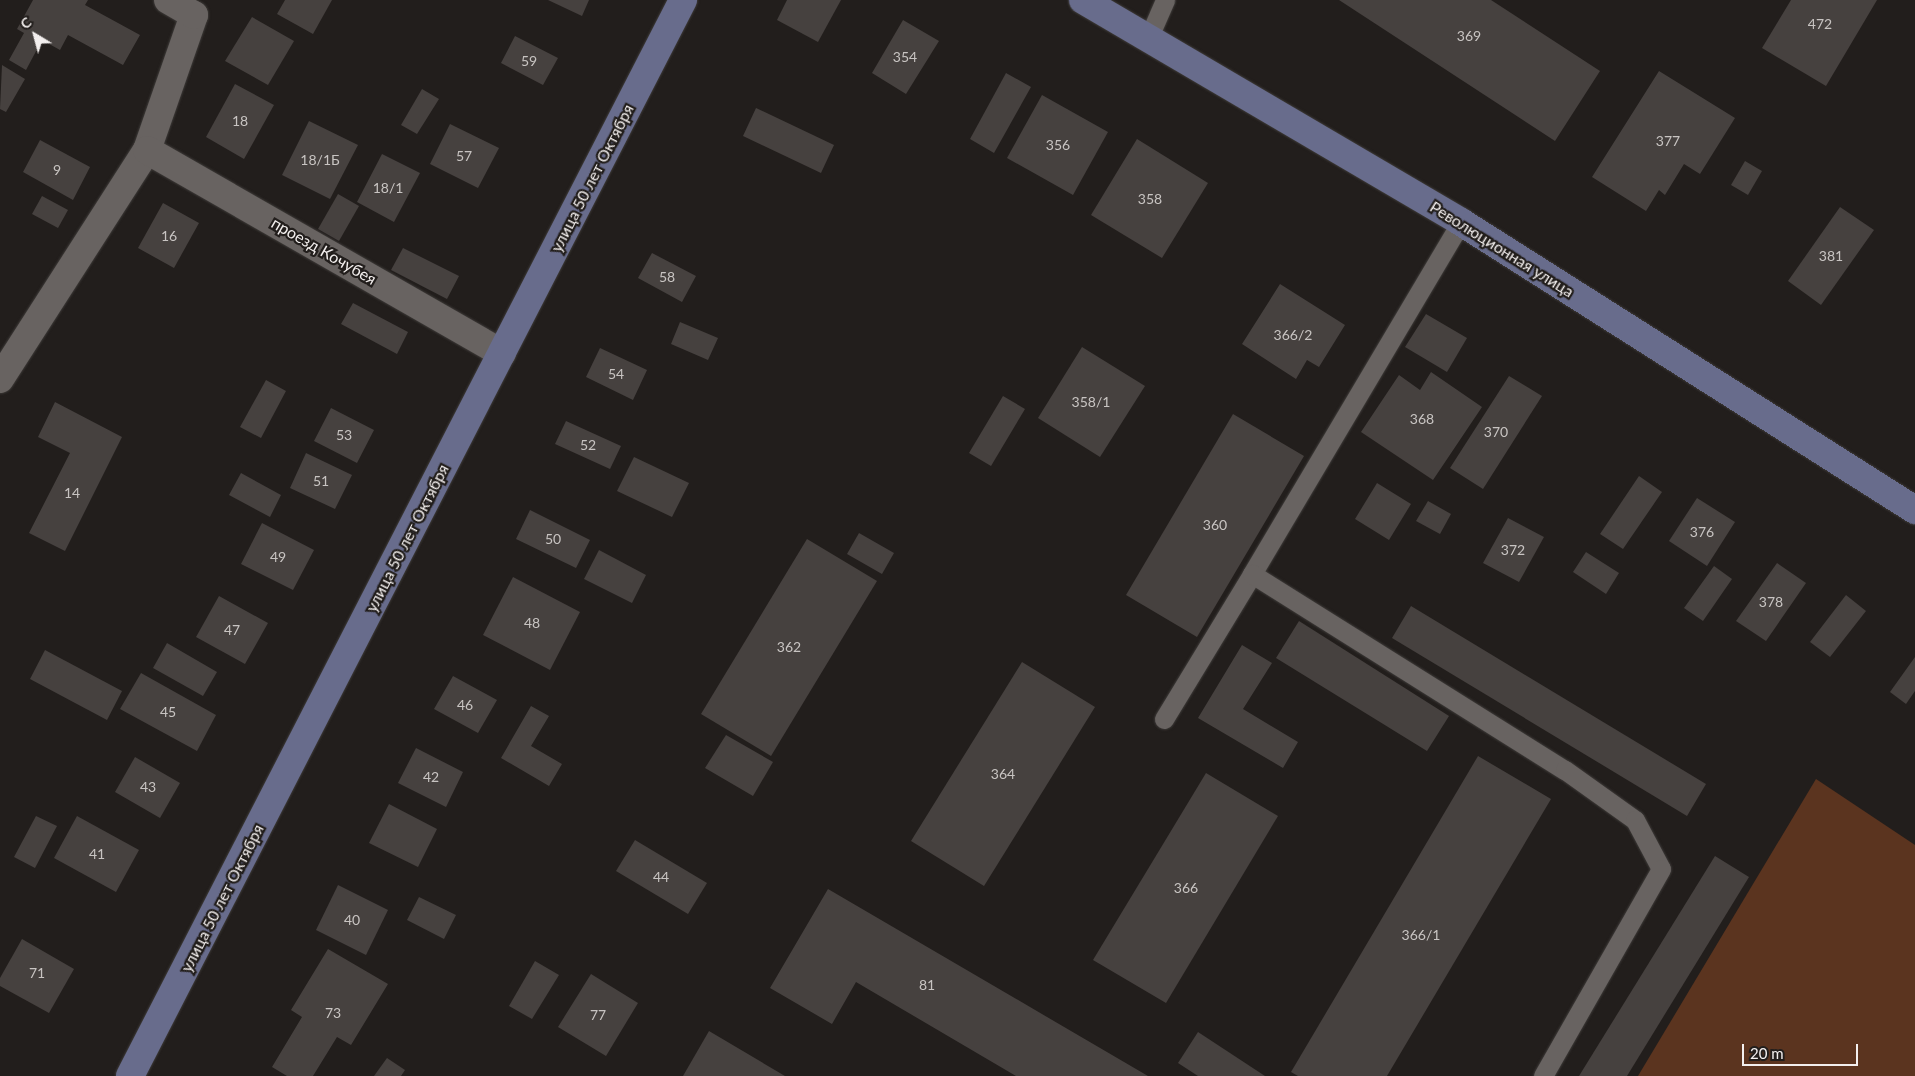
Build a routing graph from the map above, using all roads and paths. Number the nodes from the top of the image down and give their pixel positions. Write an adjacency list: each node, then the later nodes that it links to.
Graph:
1 (168, 0): 6 (street)
2 (683, 0): 8 (street, улица 50 лет Октября)
3 (1083, 0): 5 (street, Революционная улица)
4 (1165, 0): 5 (lane)
5 (1148, 39): 7 (street, Революционная улица)
6 (147, 150): 8 (street, проезд Кочубея); 9 (street)
7 (1461, 222): 10 (street, Революционная улица); 11 (lane)
8 (502, 353): 13 (street, улица 50 лет Октября)
9 (0, 379)
10 (1915, 510)
11 (1252, 574): 12 (lane); 14 (lane)
12 (1164, 719)
13 (130, 1076)
14 (1543, 1076)

